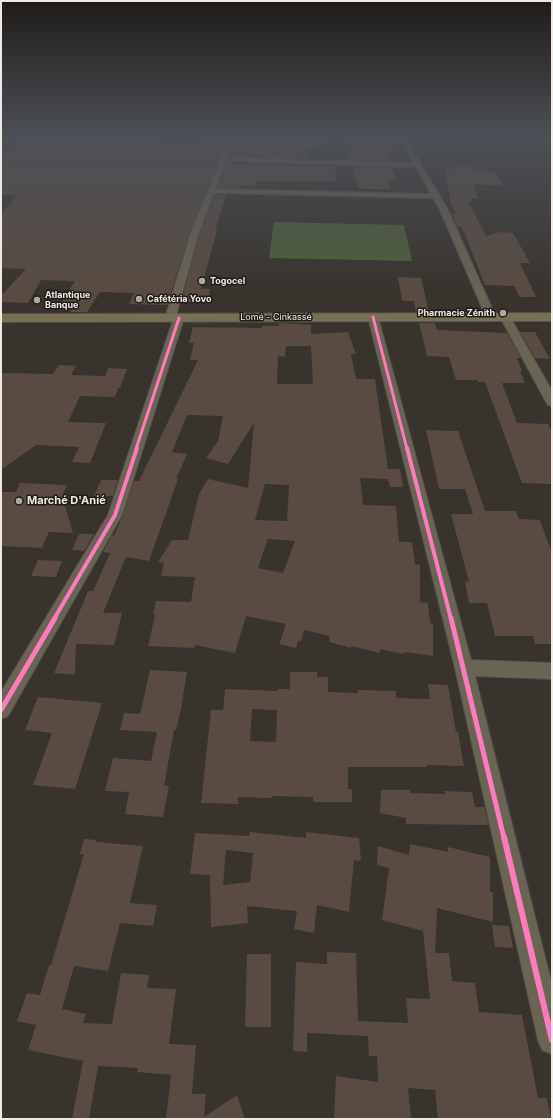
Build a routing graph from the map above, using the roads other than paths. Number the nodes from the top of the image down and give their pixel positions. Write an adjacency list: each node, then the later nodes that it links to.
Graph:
1 (433, 189): 3 (street)
2 (211, 192): 3 (street); 9 (street)
3 (437, 196): 5 (street)
4 (373, 317): 5 (highway, Lomé - Cinkassé); 9 (highway, Lomé - Cinkassé); 11 (street)
5 (491, 317): 6 (highway, Lomé - Cinkassé)
6 (505, 317): 7 (highway, Lomé - Cinkassé); 10 (street)
7 (552, 317)
8 (1, 318): 9 (highway, Lomé - Cinkassé)
9 (174, 318): 13 (street)
10 (552, 402)
11 (464, 668): 12 (street); 14 (street)
12 (552, 671)
13 (1, 710)
14 (552, 1040)

